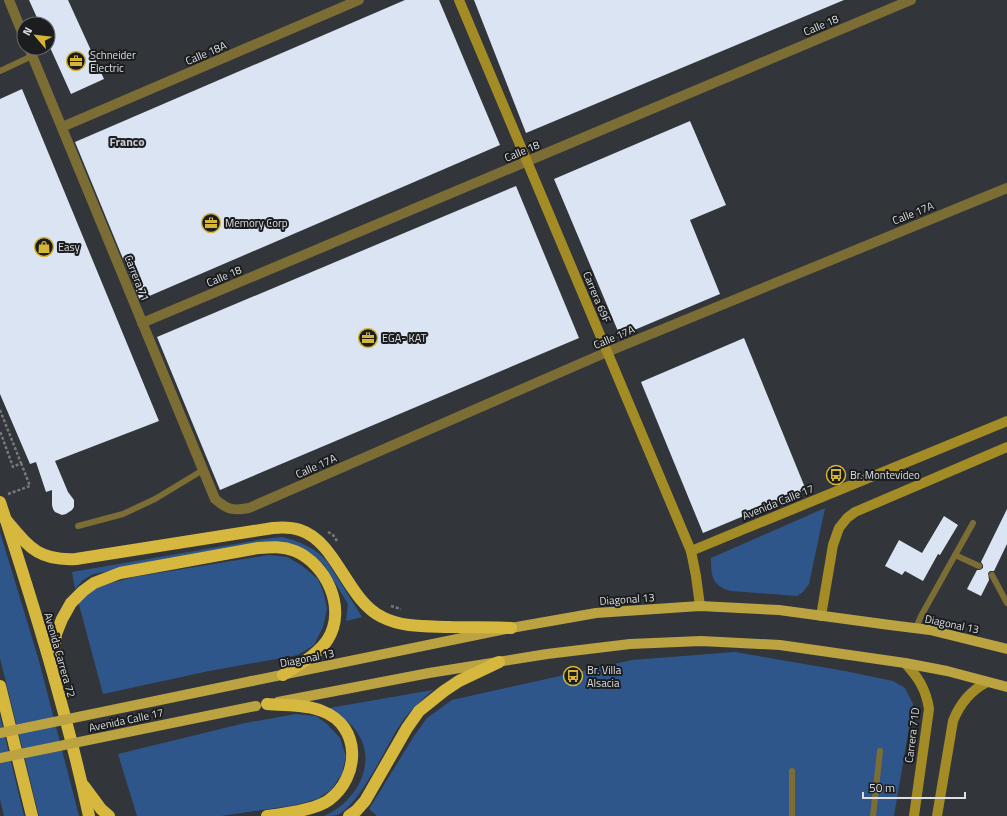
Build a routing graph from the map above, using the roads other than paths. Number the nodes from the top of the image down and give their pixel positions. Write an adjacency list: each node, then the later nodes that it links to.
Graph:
1 (9, 0): 5 (street)
2 (359, 0): 9 (street, Calle 18A)
3 (459, 0): 10 (street, Carrera 69F)
4 (911, 0): 10 (street, Calle 18)
5 (16, 17)
6 (24, 56): 8 (lane)
7 (32, 56): 9 (street, Carrera 71)
8 (0, 71)
9 (62, 127): 12 (street, Carrera 71)
10 (527, 162): 12 (street, Calle 18); 13 (street, Carrera 69F)
11 (1007, 188): 13 (street, Calle 17A)
12 (142, 323): 16 (street, Carrera 71)
13 (607, 352): 18 (street, Calle 17A); 22 (street, Carrera 69F)
14 (1007, 421): 22 (street, Avenida Calle 17)
15 (1007, 447): 28 (street)
16 (203, 470): 18 (street, Carrera 71); 21 (lane)
17 (2, 499): 19 (highway, Avenida Carrera 72)
18 (232, 510)
19 (6, 520): 29 (highway); 34 (highway, Avenida Carrera 72)
20 (973, 523): 23 (lane)
21 (78, 526)
22 (691, 551): 27 (street, Carrera 69F)
23 (955, 555): 24 (lane); 30 (lane)
24 (979, 566)
25 (992, 575): 26 (lane)
26 (1007, 603)
27 (700, 606): 28 (main road, Diagonal 13); 29 (main road, Diagonal 13)
28 (821, 616): 30 (main road, Diagonal 13)
29 (511, 628): 35 (main road, Diagonal 13)
30 (916, 628): 31 (main road, Diagonal 13)
31 (1007, 649)
32 (499, 662): 33 (main road); 40 (main road); 46 (highway)
33 (905, 662): 37 (main road); 55 (street, Carrera 71D)
34 (52, 669): 35 (highway); 45 (highway, Avenida Carrera 72)
35 (283, 675): 36 (main road, Diagonal 13)
36 (252, 681): 41 (main road, Avenida Calle 17, bridge)
37 (987, 682): 39 (main road); 56 (street)
38 (0, 686): 47 (highway)
39 (1007, 687)
40 (262, 705): 43 (main road, Avenida Calle 17, bridge); 50 (highway)
41 (0, 733)
42 (880, 751): 54 (lane)
43 (0, 758)
44 (792, 771): 53 (lane)
45 (81, 781): 48 (highway, Avenida Carrera 72); 49 (highway)
46 (365, 801): 51 (highway); 52 (lane)
47 (32, 816)
48 (88, 816)
49 (109, 816)
50 (267, 816)
51 (349, 816)
52 (358, 816)
53 (792, 816)
54 (874, 816)
55 (914, 816)
56 (937, 816)

